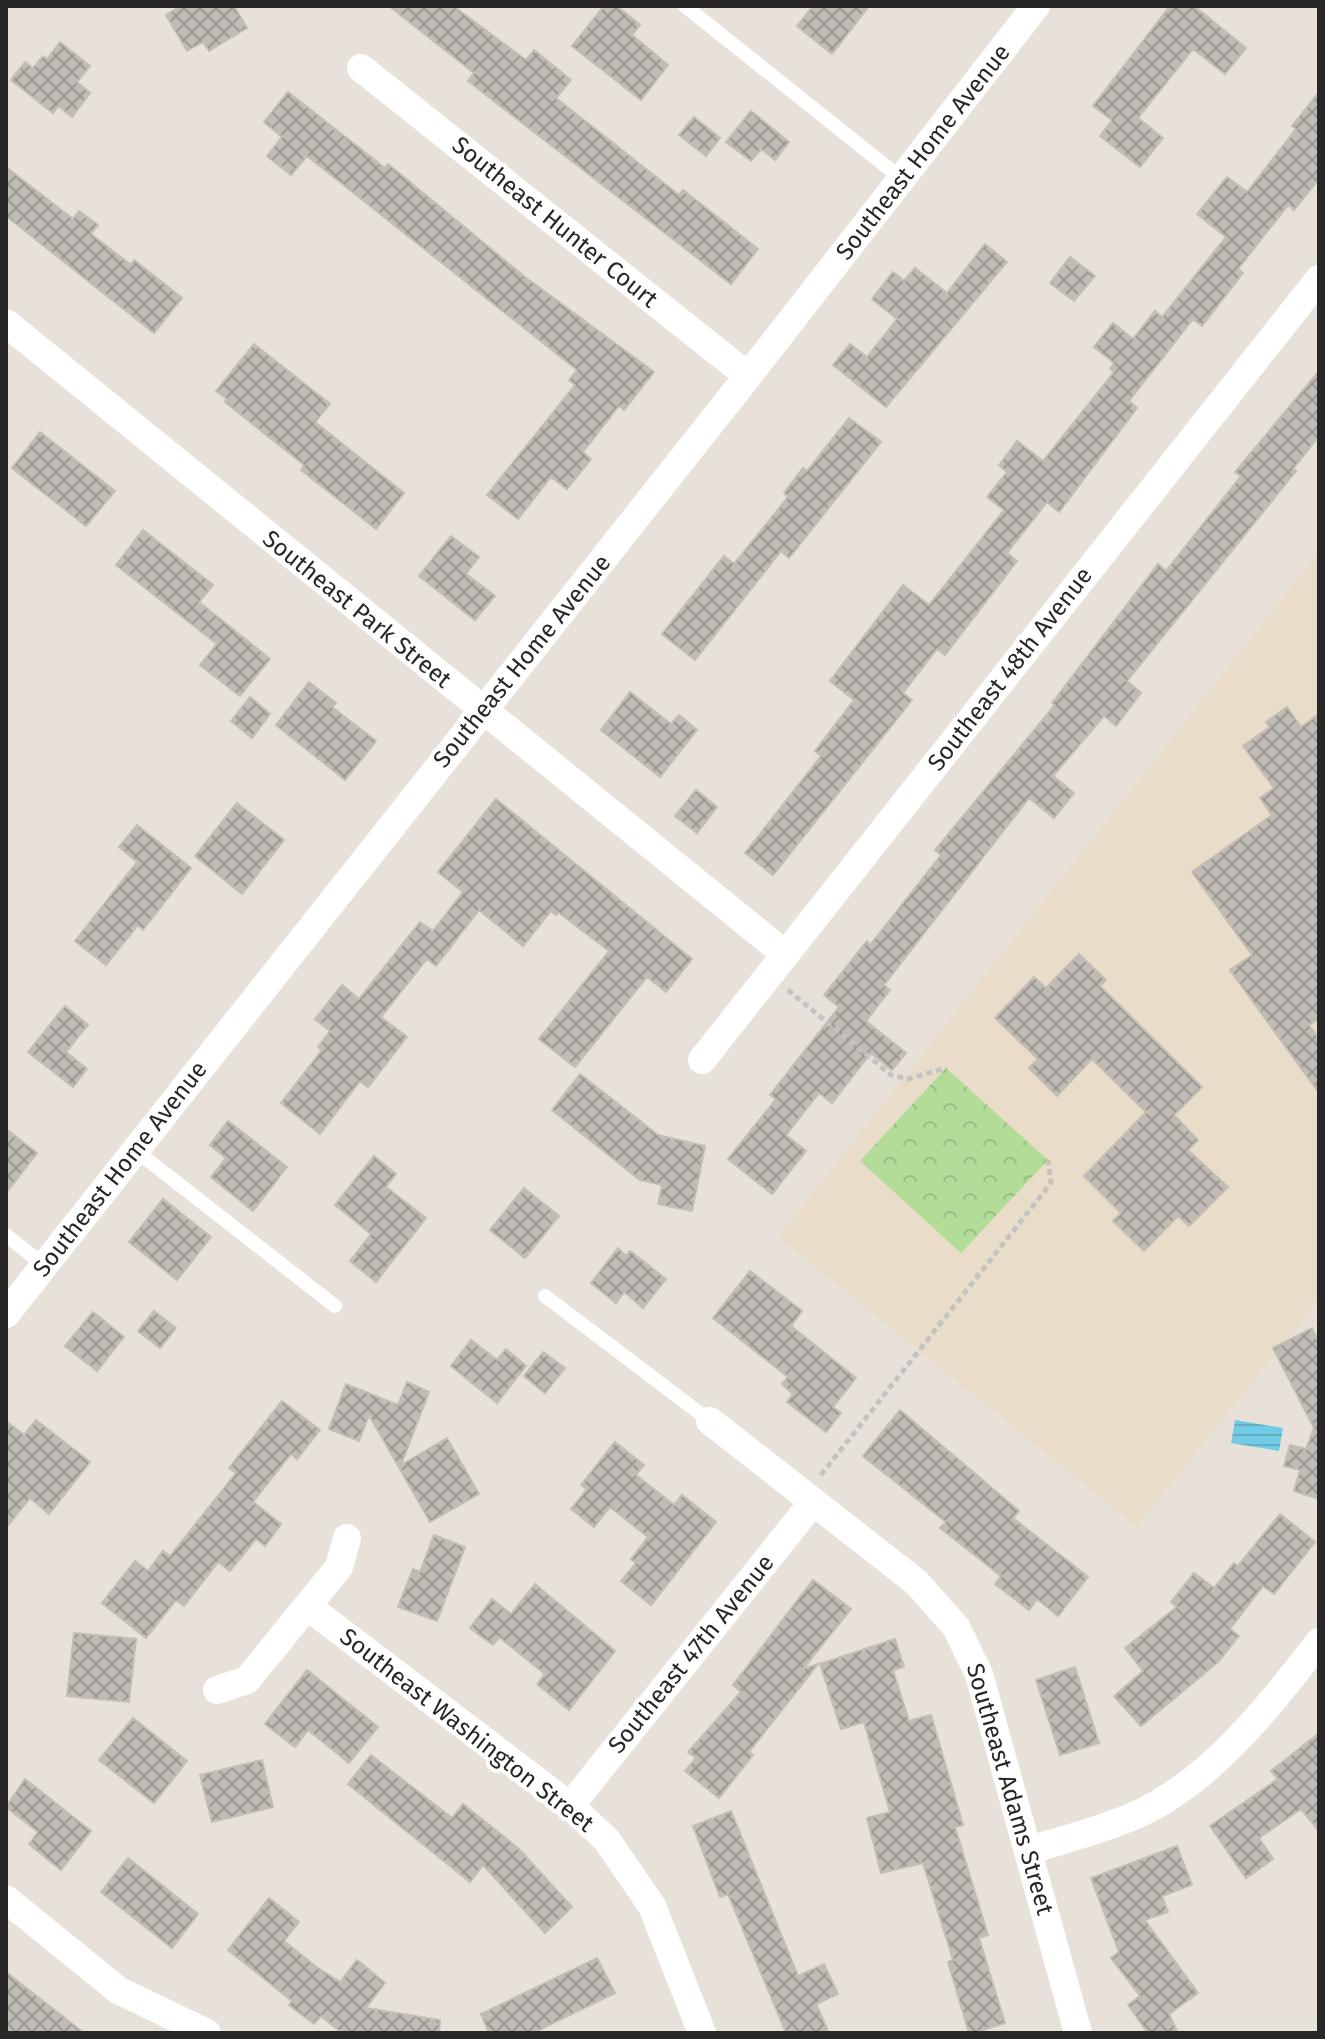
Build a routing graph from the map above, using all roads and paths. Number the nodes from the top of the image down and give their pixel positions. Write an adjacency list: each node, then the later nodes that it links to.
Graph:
1 (685, 6): 4 (lane)
2 (1036, 6): 4 (street, Southeast Home Avenue)
3 (361, 68): 7 (street, Southeast Hunter Court)
4 (902, 179): 7 (street, Southeast Home Avenue)
5 (1319, 279): 9 (street, Southeast 48th Avenue)
6 (6, 323): 8 (street, Southeast Park Street)
7 (748, 376): 8 (street, Southeast Home Avenue)
8 (482, 711): 9 (street, Southeast Park Street); 12 (street, Southeast Home Avenue)
9 (777, 964): 10 (street, Southeast 48th Avenue); 11 (path)
10 (702, 1060)
11 (946, 1068)
12 (135, 1150): 15 (street, Southeast Home Avenue); 17 (lane)
13 (1048, 1160): 20 (path)
14 (6, 1235): 15 (lane)
15 (45, 1266): 18 (street, Southeast Home Avenue)
16 (545, 1296): 19 (lane)
17 (335, 1306)
18 (6, 1314)
19 (710, 1421): 20 (street, Southeast Adams Street)
20 (806, 1496): 25 (street, Southeast 47th Avenue); 26 (street, Southeast Adams Street)
21 (347, 1538): 22 (street)
22 (307, 1606): 24 (street); 25 (street, Southeast Washington Street)
23 (1319, 1642): 26 (street)
24 (217, 1690)
25 (570, 1806): 29 (street, Southeast Washington Street)
26 (1030, 1850): 30 (street, Southeast Adams Street)
27 (6, 1899): 28 (street)
28 (207, 2033)
29 (702, 2033)
30 (1078, 2033)

